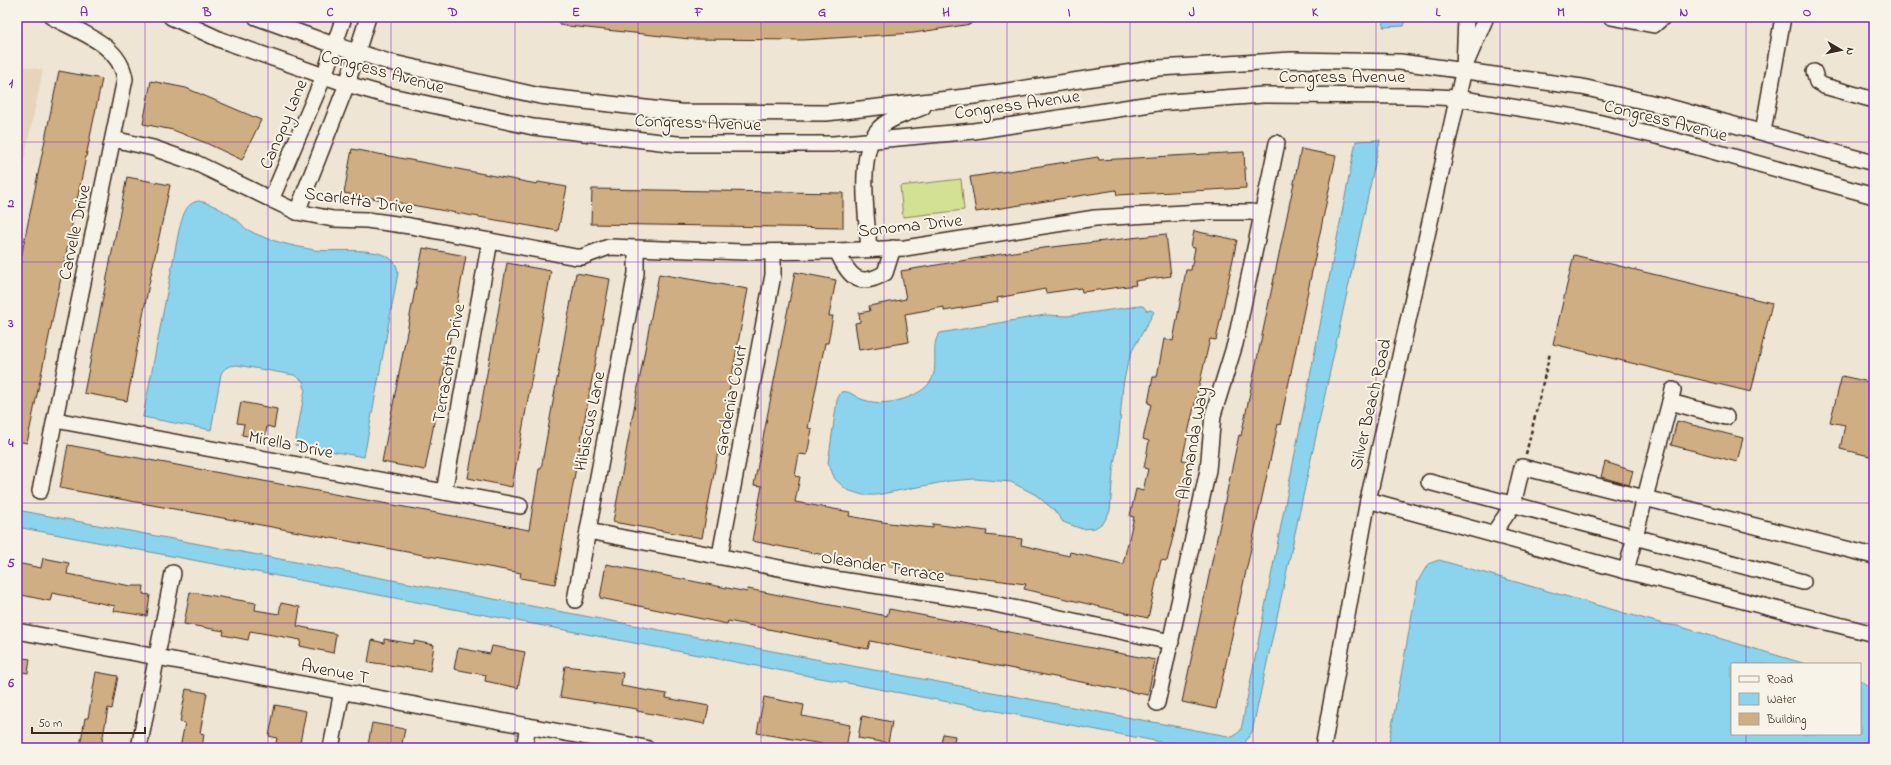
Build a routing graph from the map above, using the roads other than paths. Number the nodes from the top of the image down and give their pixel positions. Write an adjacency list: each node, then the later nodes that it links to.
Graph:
1 (52, 17): 21 (street, Carvelle Drive)
2 (171, 17): 15 (street, Congress Avenue)
3 (256, 17): 11 (street, Congress Avenue)
4 (344, 17): 11 (street, Canopy Lane)
5 (368, 17): 12 (street)
6 (1466, 17): 13 (street)
7 (1486, 17): 13 (street)
8 (1611, 17): 9 (street)
9 (1663, 17)
10 (1783, 17): 20 (street)
11 (334, 45): 12 (street, Congress Avenue); 15 (street, Canopy Lane)
12 (358, 53): 16 (street); 18 (street, Congress Avenue)
13 (1464, 70): 17 (street, Silver Beach Road); 18 (street, Congress Avenue); 20 (street, Congress Avenue)
14 (1814, 72): 19 (street)
15 (324, 76): 16 (street, Congress Avenue); 24 (street, Canopy Lane)
16 (347, 84): 22 (street, Congress Avenue); 25 (street)
17 (1457, 98): 22 (street, Congress Avenue); 27 (street, Congress Avenue); 44 (street, Silver Beach Road)
18 (941, 100): 22 (street)
19 (1874, 100)
20 (1763, 132): 26 (street, Congress Avenue)
21 (113, 140): 28 (street, Scarletta Drive); 39 (street, Carvelle Drive)
22 (871, 141): 34 (street)
23 (1277, 143): 30 (street, Alamanda Way)
24 (293, 148): 25 (street); 28 (street, Canopy Lane)
25 (318, 158): 29 (street)
26 (1874, 163)
27 (1874, 196)
28 (271, 200): 29 (street, Scarletta Drive)
29 (297, 212): 31 (street, Scarletta Drive)
30 (1262, 214): 32 (street, Sonoma Drive); 58 (street, Alamanda Way)
31 (490, 242): 37 (street, Scarletta Drive); 42 (street, Terracotta Drive)
32 (893, 248): 34 (street, Sonoma Drive); 35 (street)
33 (636, 249): 36 (street, Sonoma Drive); 37 (street, Sonoma Drive); 47 (street, Hibiscus Lane)
34 (869, 249): 35 (street, Sonoma Drive)
35 (837, 251): 36 (street, Sonoma Drive)
36 (773, 252): 50 (street, Gardenia Court)
37 (562, 255)
38 (1726, 417): 43 (street)
39 (55, 420): 41 (street, Carvelle Drive); 42 (street, Mirella Drive)
40 (1429, 482): 45 (street)
41 (40, 491)
42 (444, 492): 46 (street, Mirella Drive)
43 (1645, 499): 45 (street); 49 (street); 51 (street)
44 (1368, 500): 48 (street); 67 (street, Silver Beach Road)
45 (1513, 505): 48 (street); 49 (street)
46 (520, 506)
47 (588, 531): 50 (street, Oleander Terrace); 55 (street, Hibiscus Lane)
48 (1493, 534): 52 (street)
49 (1635, 536): 52 (street); 54 (street)
50 (720, 555): 58 (street, Oleander Terrace)
51 (1874, 556)
52 (1626, 571): 57 (street)
53 (173, 573): 59 (street)
54 (1803, 582)
55 (575, 600)
56 (17, 631): 59 (street, Avenue T)
57 (1874, 634)
58 (1171, 642): 61 (street, Alamanda Way)
59 (156, 657): 60 (street, Avenue T); 63 (street)
60 (342, 691): 62 (street, Avenue T); 64 (street)
61 (1157, 703)
62 (528, 726): 65 (street); 66 (street, Avenue T)
63 (139, 748)
64 (331, 748)
65 (524, 748)
66 (646, 748)
67 (1323, 748)

